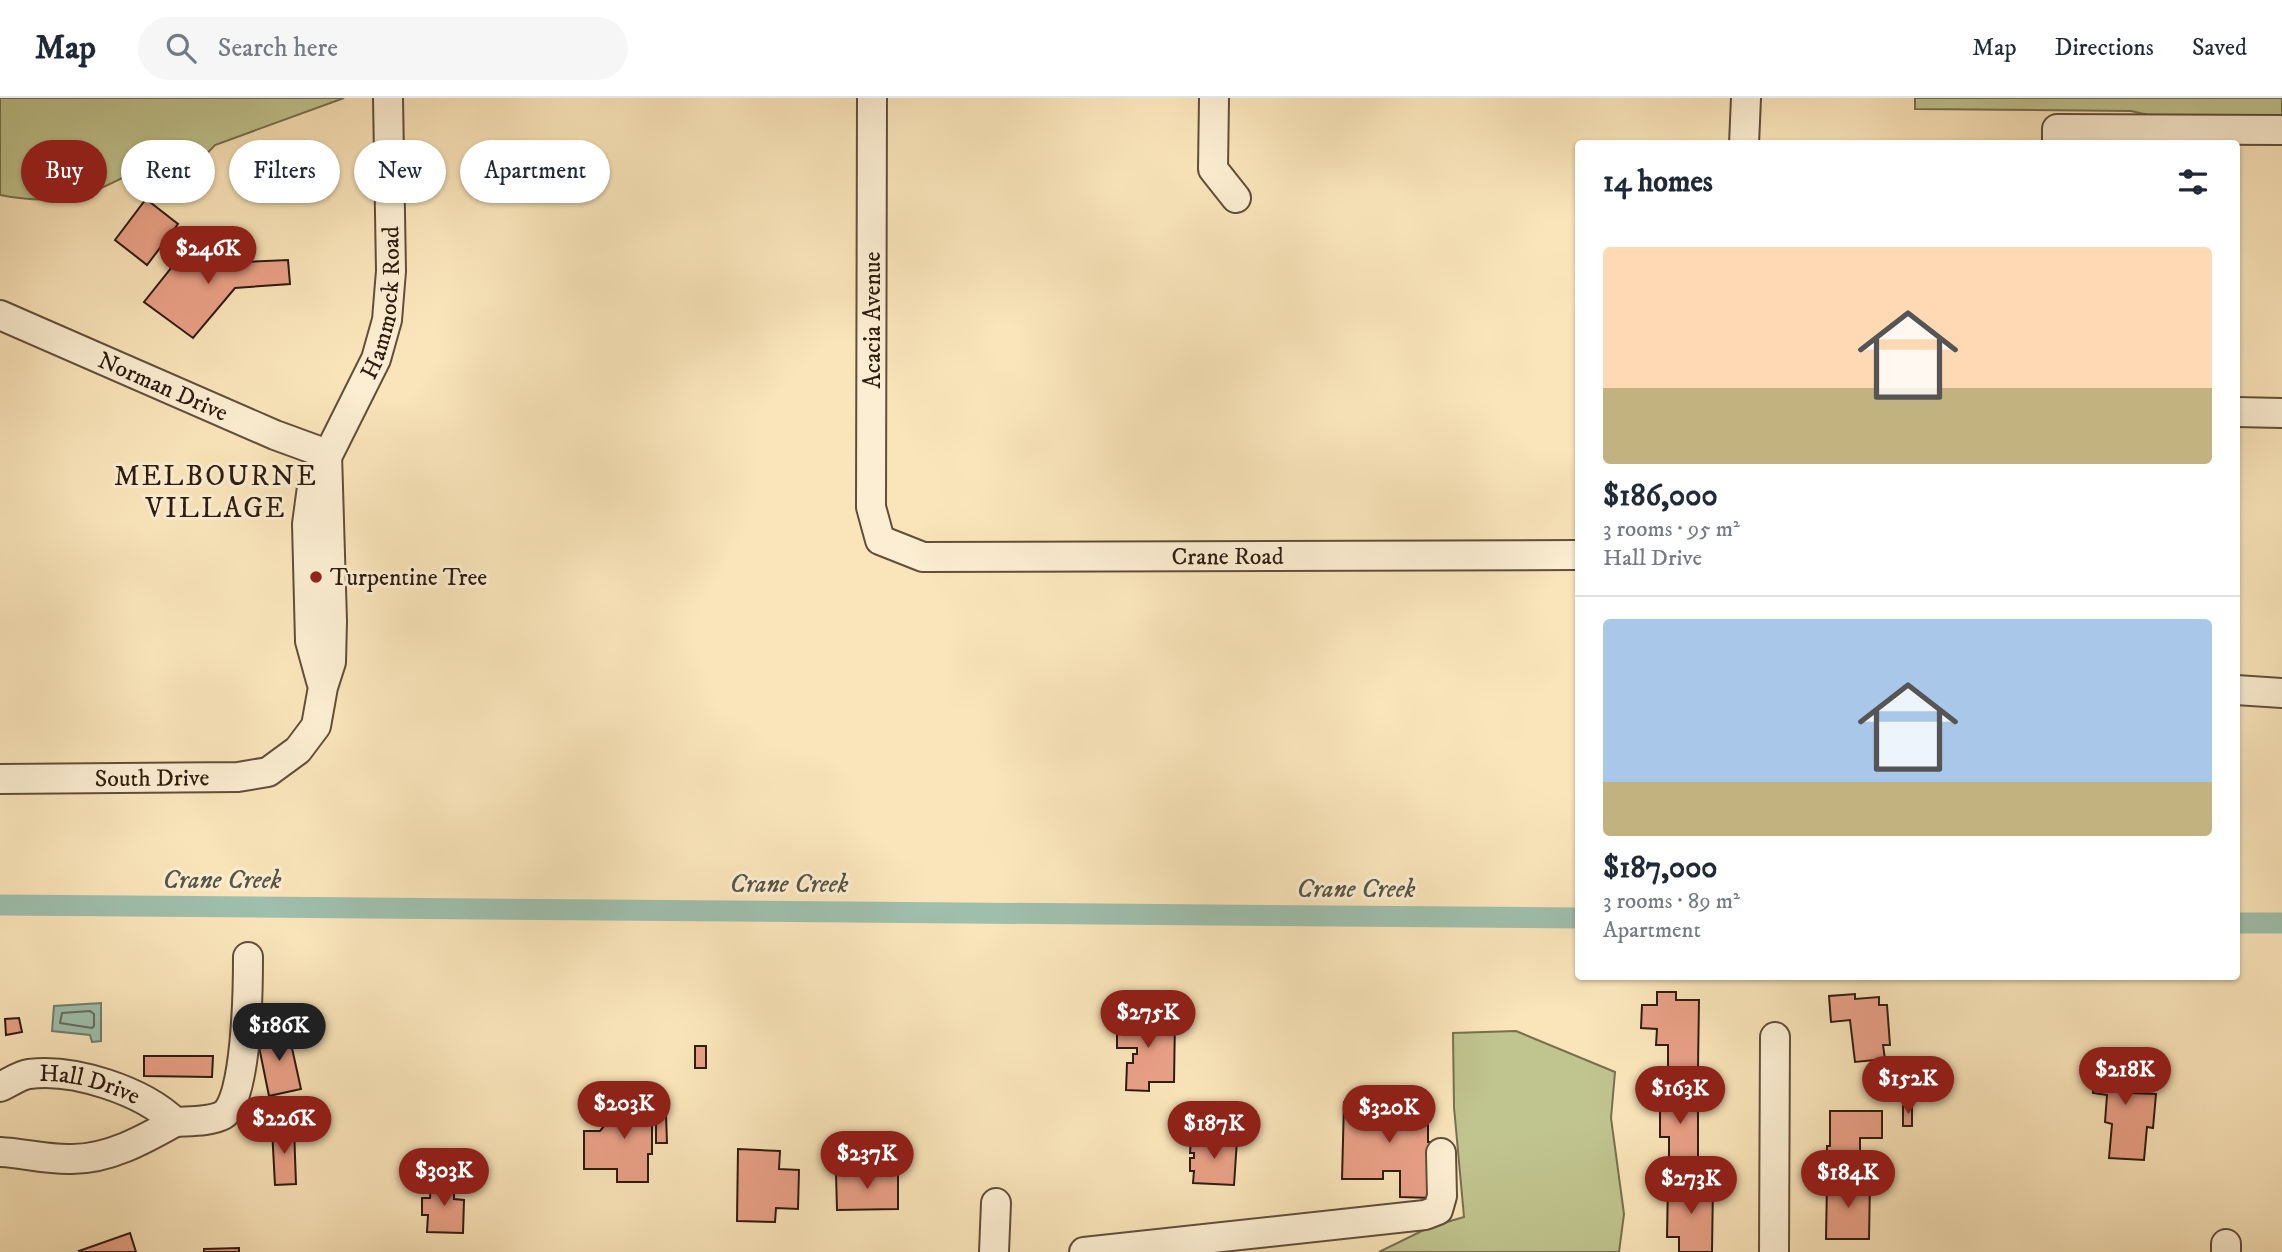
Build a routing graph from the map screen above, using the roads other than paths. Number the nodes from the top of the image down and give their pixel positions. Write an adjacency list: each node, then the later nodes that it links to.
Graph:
1 (388, 98): 12 (street, Hammock Road)
2 (872, 98): 13 (street, Acacia Avenue)
3 (1214, 98): 8 (street)
4 (1746, 98): 7 (street)
5 (2282, 130): 6 (street)
6 (2057, 136)
7 (1744, 140)
8 (1236, 198)
9 (0, 315): 12 (street, Norman Drive)
10 (2240, 412): 11 (street)
11 (2282, 413)
12 (327, 454): 17 (street, Hammock Road)
13 (880, 540): 14 (street, Crane Road)
14 (1575, 555)
15 (2240, 690): 16 (street)
16 (2282, 693)
17 (298, 750): 18 (street, South Drive)
18 (0, 779)
19 (248, 957): 22 (street, Hall Drive)
20 (1775, 1037): 28 (street)
21 (0, 1087): 22 (street, Hall Drive)
22 (175, 1122): 23 (street, Hall Drive)
23 (0, 1152)
24 (1441, 1153): 27 (street)
25 (996, 1203): 26 (street)
26 (994, 1252)
27 (1084, 1252)
28 (1774, 1252)

